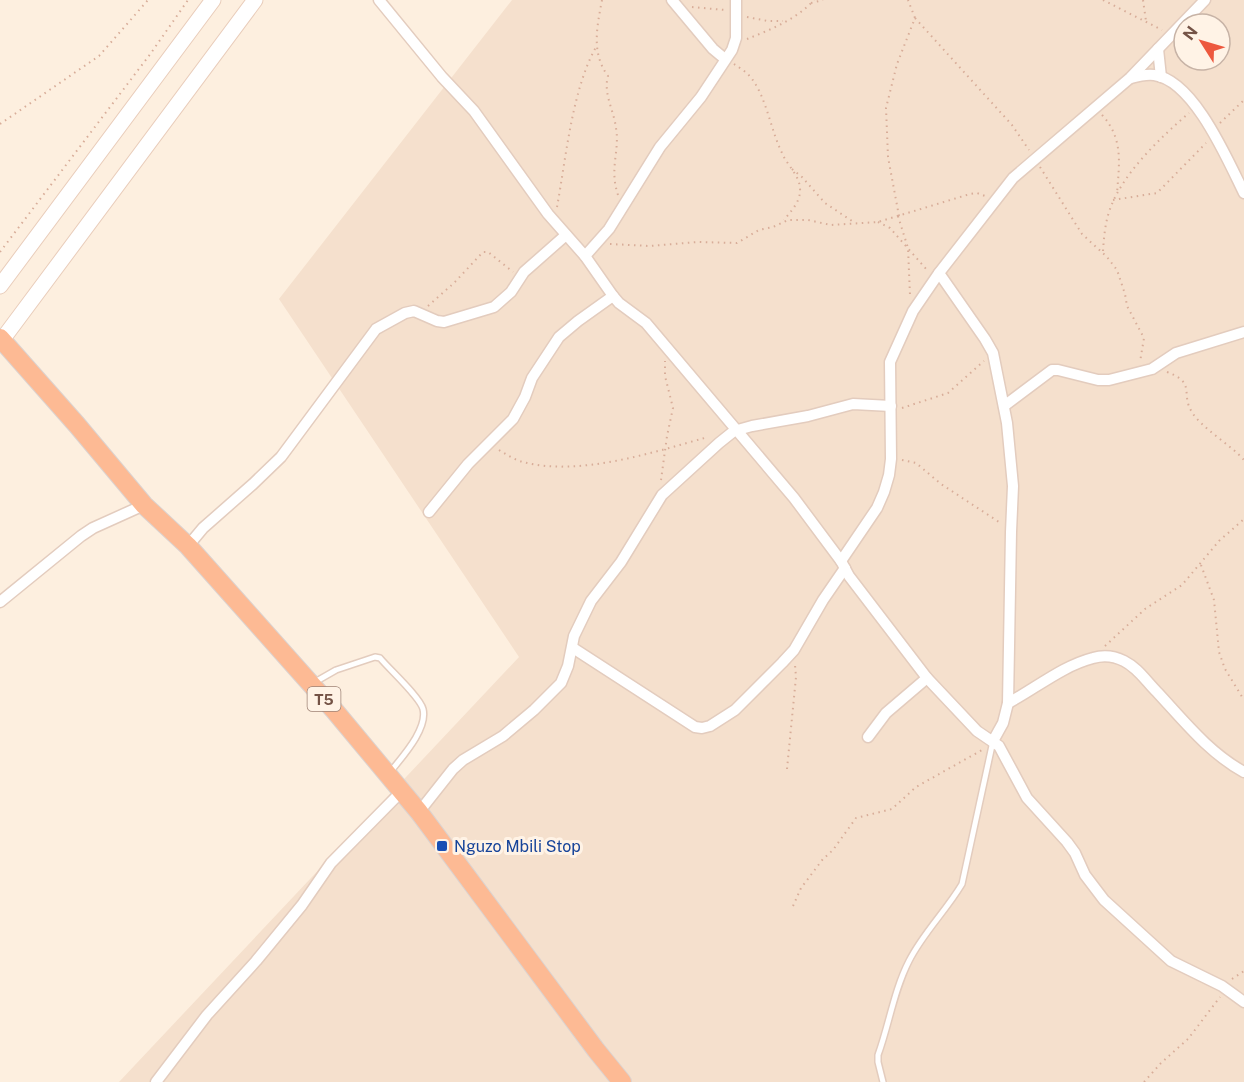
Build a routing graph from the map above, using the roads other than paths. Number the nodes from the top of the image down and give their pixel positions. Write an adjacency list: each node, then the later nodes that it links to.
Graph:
1 (213, 0): 15 (main road)
2 (255, 0): 18 (main road)
3 (379, 0): 12 (street)
4 (1205, 0): 7 (street)
5 (675, 3): 8 (street)
6 (736, 5): 8 (street)
7 (1158, 49): 9 (street); 10 (street)
8 (725, 59): 13 (street)
9 (1161, 77): 10 (street); 11 (street)
10 (1130, 78): 14 (street)
11 (1244, 193)
12 (566, 235): 13 (street); 24 (street)
13 (585, 256): 16 (street)
14 (937, 276): 19 (street); 20 (street)
15 (0, 286)
16 (613, 296): 21 (street); 23 (street)
17 (1244, 332): 19 (street)
18 (1, 339): 22 (highway, T5)
19 (1004, 406): 30 (street)
20 (891, 409): 21 (street); 25 (street)
21 (736, 430): 25 (street); 27 (street)
22 (144, 505): 24 (highway, T5); 26 (street)
23 (429, 512)
24 (188, 546): 29 (highway, T5)
25 (843, 564): 27 (street); 28 (street)
26 (0, 602)
27 (573, 648): 36 (street)
28 (927, 678): 31 (street); 32 (street)
29 (311, 684): 34 (highway, T5); 34 (lane)
30 (1008, 703): 32 (street); 33 (street)
31 (868, 737)
32 (992, 743): 37 (street); 40 (lane)
33 (1244, 772)
34 (388, 775): 35 (highway, T5)
35 (401, 792): 36 (highway, T5); 38 (street)
36 (419, 812): 39 (highway, T5)
37 (1244, 1002)
38 (156, 1082)
39 (622, 1082)
40 (883, 1082)

